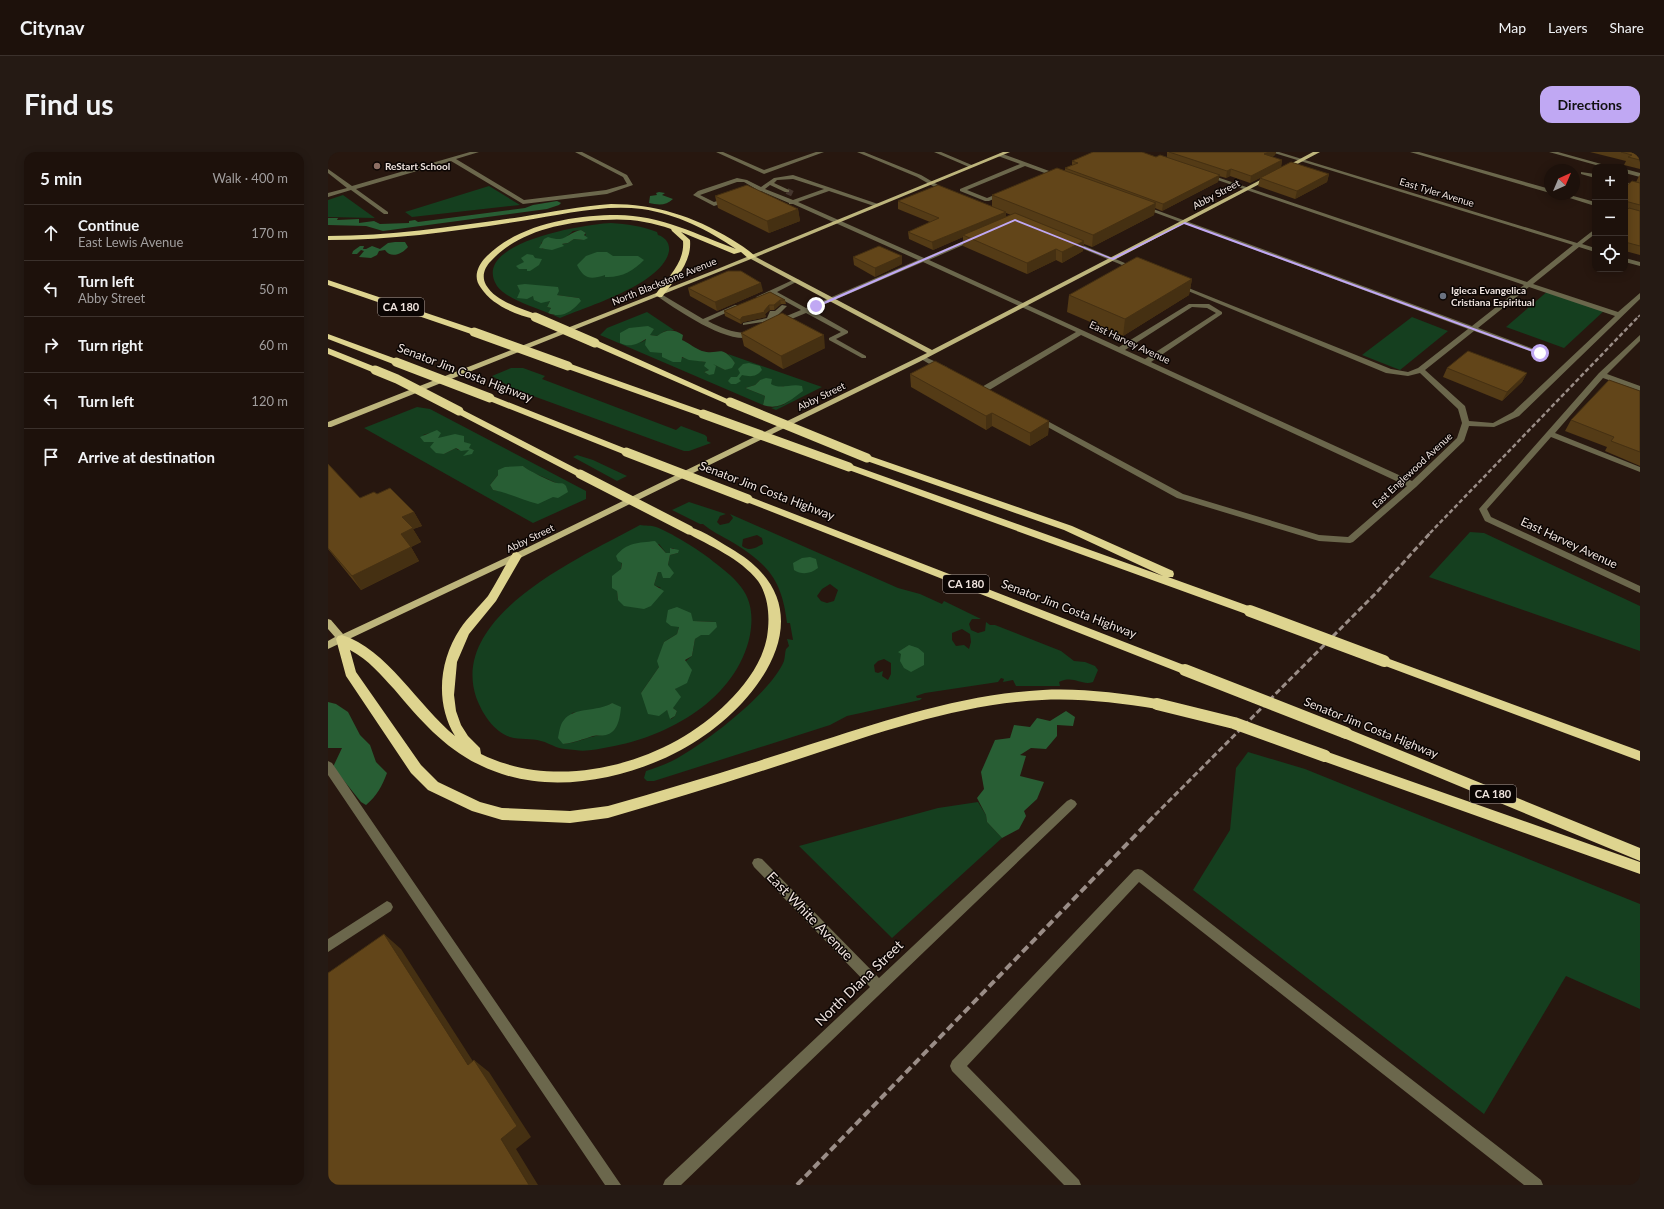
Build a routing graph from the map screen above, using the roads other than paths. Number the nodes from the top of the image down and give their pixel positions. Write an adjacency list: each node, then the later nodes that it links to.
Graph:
1 (476, 152): 13 (street)
2 (578, 152): 13 (street)
3 (719, 152): 4 (street)
4 (821, 152)
5 (860, 152): 29 (street)
6 (937, 152): 17 (street)
7 (1007, 152): 12 (main road, North Blackstone Avenue)
8 (1274, 152): 14 (street, East Tyler Avenue)
9 (1317, 152): 14 (main road, Abby Street)
10 (1413, 152): 36 (street)
11 (1552, 152): 16 (street)
12 (1000, 155): 15 (street); 17 (main road, North Blackstone Avenue)
13 (452, 159): 31 (street)
14 (1301, 160): 35 (main road, Abby Street); 58 (street, East Tyler Avenue)
15 (1025, 164): 20 (street); 43 (street)
16 (1598, 164)
17 (971, 166): 29 (main road, North Blackstone Avenue)
18 (328, 171): 31 (street)
19 (1628, 172): 24 (street)
20 (1051, 173): 25 (street); 26 (street)
21 (1198, 173): 35 (street)
22 (1583, 173): 23 (street)
23 (1592, 175)
24 (1638, 175): 27 (street)
25 (1044, 176)
26 (1065, 178)
27 (1628, 182)
28 (769, 183): 33 (street); 34 (street); 37 (street)
29 (930, 183): 41 (street); 48 (main road, North Blackstone Avenue)
30 (1628, 185): 32 (street)
31 (352, 188): 40 (street); 50 (street)
32 (1640, 188)
33 (760, 189): 33 (street, East Harvey Avenue); 45 (street, East Harvey Avenue)
34 (830, 189): 42 (street); 48 (street)
35 (1246, 189): 53 (main road, Abby Street); 69 (street)
36 (1544, 189)
37 (787, 191)
38 (1008, 191): 43 (street)
39 (794, 194): 42 (street)
40 (328, 195)
41 (956, 196)
42 (804, 198): 45 (street)
43 (987, 200): 47 (street)
44 (1580, 200): 46 (street)
45 (792, 203): 52 (street, East Harvey Avenue)
46 (1592, 203)
47 (977, 204)
48 (876, 205): 52 (main road, North Blackstone Avenue)
49 (1137, 205): 53 (street)
50 (386, 212)
51 (653, 221): 60 (highway); 70 (highway); 110 (highway, bridge)
52 (837, 221): 60 (main road, North Blackstone Avenue); 62 (street, East Harvey Avenue)
53 (1184, 222): 61 (main road, Abby Street); 86 (street)
54 (1592, 233): 58 (street)
55 (980, 236): 62 (street)
56 (328, 238): 60 (highway)
57 (1061, 238): 61 (street)
58 (1577, 245): 59 (street, East Tyler Avenue); 69 (street)
59 (1592, 249)
60 (752, 257): 66 (main road); 70 (main road, North Blackstone Avenue)
61 (1113, 259): 65 (street); 76 (main road, Abby Street)
62 (925, 260): 73 (street); 76 (street, East Harvey Avenue)
63 (1628, 261): 64 (street)
64 (1640, 264)
65 (1146, 273)
66 (797, 280): 71 (street); 73 (main road)
67 (328, 282): 110 (highway, CA 180, bridge)
68 (1175, 284): 97 (street)
69 (1530, 284): 80 (street); 86 (street)
70 (659, 295): 83 (street); 104 (main road, North Blackstone Avenue)
71 (770, 295): 74 (street); 77 (street)
72 (1640, 295): 80 (street)
73 (832, 299): 77 (street); 92 (main road)
74 (752, 302)
75 (784, 306): 81 (street)
76 (1024, 306): 87 (street, East Harvey Avenue); 92 (main road, Abby Street)
77 (806, 310): 84 (street); 94 (street)
78 (772, 312): 81 (street)
79 (729, 315): 83 (street)
80 (1619, 315): 103 (street)
81 (770, 319): 82 (street); 84 (street); 85 (street)
82 (756, 320)
83 (703, 321): 84 (street)
84 (777, 323)
85 (745, 324)
86 (1473, 328): 93 (street); 97 (street)
87 (1081, 332): 90 (street, East Harvey Avenue); 101 (street)
88 (328, 336): 118 (highway, Senator Jim Costa Highway / CA 180, bridge)
89 (1640, 337): 99 (street)
90 (1120, 350): 96 (street, East Harvey Avenue); 96 (street)
91 (328, 351): 115 (highway, bridge)
92 (932, 352): 95 (main road, Abby Street)
93 (1540, 353)
94 (864, 357)
95 (923, 358): 98 (street); 108 (main road, Abby Street)
96 (1146, 362): 107 (street, East Harvey Avenue)
97 (1421, 370): 103 (street)
98 (952, 373)
99 (1602, 375): 100 (street); 105 (street)
100 (1640, 389)
101 (984, 390)
102 (1031, 416): 107 (street, East Englewood Avenue)
103 (1466, 423): 107 (street, East Englewood Avenue)
104 (328, 426)
105 (1550, 434): 106 (street); 109 (street, East Harvey Avenue)
106 (1640, 470)
107 (1413, 485)
108 (516, 556): 112 (main road, Abby Street); 115 (highway)
109 (1640, 590)
110 (1250, 611): 114 (highway, CA 180, bridge)
111 (328, 622): 112 (main road)
112 (342, 639): 113 (main road, Abby Street); 115 (highway); 120 (highway, bridge)
113 (328, 646)
114 (1640, 756)
115 (488, 763)
116 (328, 766): 124 (street)
117 (1071, 804): 123 (street, North Diana Street)
118 (1640, 856)
119 (758, 863): 123 (street, East White Avenue)
120 (1640, 868)
121 (387, 907): 122 (street)
122 (328, 946)
123 (879, 987): 125 (street, North Diana Street)
124 (614, 1185)
125 (670, 1185)
126 (1074, 1185): 127 (street)
127 (1536, 1185)

